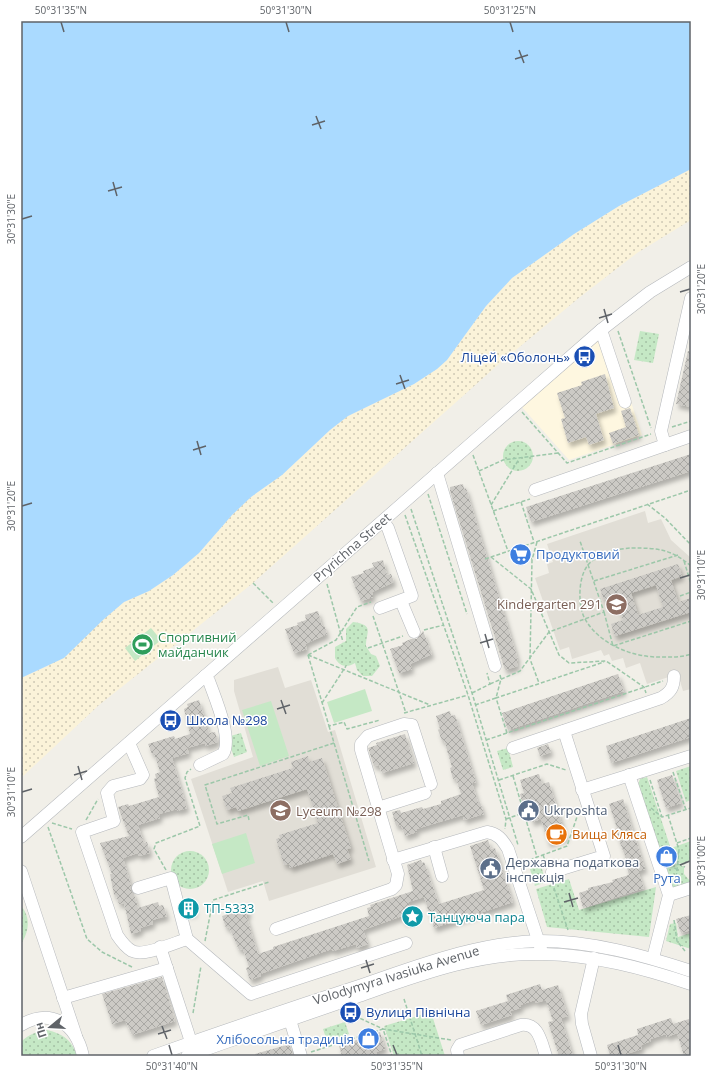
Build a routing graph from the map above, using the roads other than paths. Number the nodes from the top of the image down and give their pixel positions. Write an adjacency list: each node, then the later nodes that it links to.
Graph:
1 (691, 267): 3 (street, Pryrichna Street)
2 (691, 298): 6 (street)
3 (601, 330): 4 (street); 7 (street, Pryrichna Street)
4 (625, 402)
5 (691, 436): 6 (street)
6 (665, 445): 8 (street)
7 (437, 473): 9 (street, Pryrichna Street); 13 (street)
8 (535, 490)
9 (383, 521): 10 (street); 14 (street, Pryrichna Street)
10 (401, 601): 11 (street); 12 (street)
11 (376, 609)
12 (414, 632)
13 (490, 667)
14 (205, 676): 17 (street, Pryrichna Street); 20 (street)
15 (674, 677): 16 (street)
16 (564, 731): 18 (street); 22 (street)
17 (129, 743): 24 (street, Pryrichna Street); 39 (street)
18 (513, 748)
19 (691, 756): 21 (street)
20 (200, 765)
21 (629, 775): 22 (street); 33 (street)
22 (583, 792): 28 (street)
23 (378, 808): 23 (street); 26 (street)
24 (21, 837)
25 (434, 847): 26 (street); 29 (street); 37 (street)
26 (393, 860): 35 (street)
27 (21, 871): 34 (street)
28 (550, 873)
29 (442, 876)
30 (138, 888): 36 (street)
31 (691, 888): 33 (street)
32 (21, 892): 34 (street)
33 (669, 895): 42 (street)
34 (33, 905): 46 (street)
35 (276, 929)
36 (187, 939): 38 (street); 39 (street)
37 (539, 941): 40 (street); 42 (street, Volodymyra Ivasiuka Avenue); 50 (street, Volodymyra Ivasiuka Avenue)
38 (406, 943)
39 (160, 947): 43 (street)
40 (542, 954): 41 (street, Volodymyra Ivasiuka Avenue); 47 (street, Volodymyra Ivasiuka Avenue)
41 (594, 958): 45 (street, Volodymyra Ivasiuka Avenue); 57 (street)
42 (653, 958): 44 (street, Volodymyra Ivasiuka Avenue)
43 (167, 968): 46 (street); 50 (street)
44 (691, 971)
45 (691, 984)
46 (63, 998): 49 (street)
47 (290, 1020): 52 (street); 54 (street, Volodymyra Ivasiuka Avenue)
48 (21, 1025): 49 (street)
49 (76, 1036): 51 (street)
50 (191, 1042): 53 (street, Volodymyra Ivasiuka Avenue)
51 (83, 1055)
52 (304, 1055)
53 (153, 1056)
54 (187, 1056)
55 (458, 1056): 56 (street)
56 (546, 1056)
57 (591, 1056)

